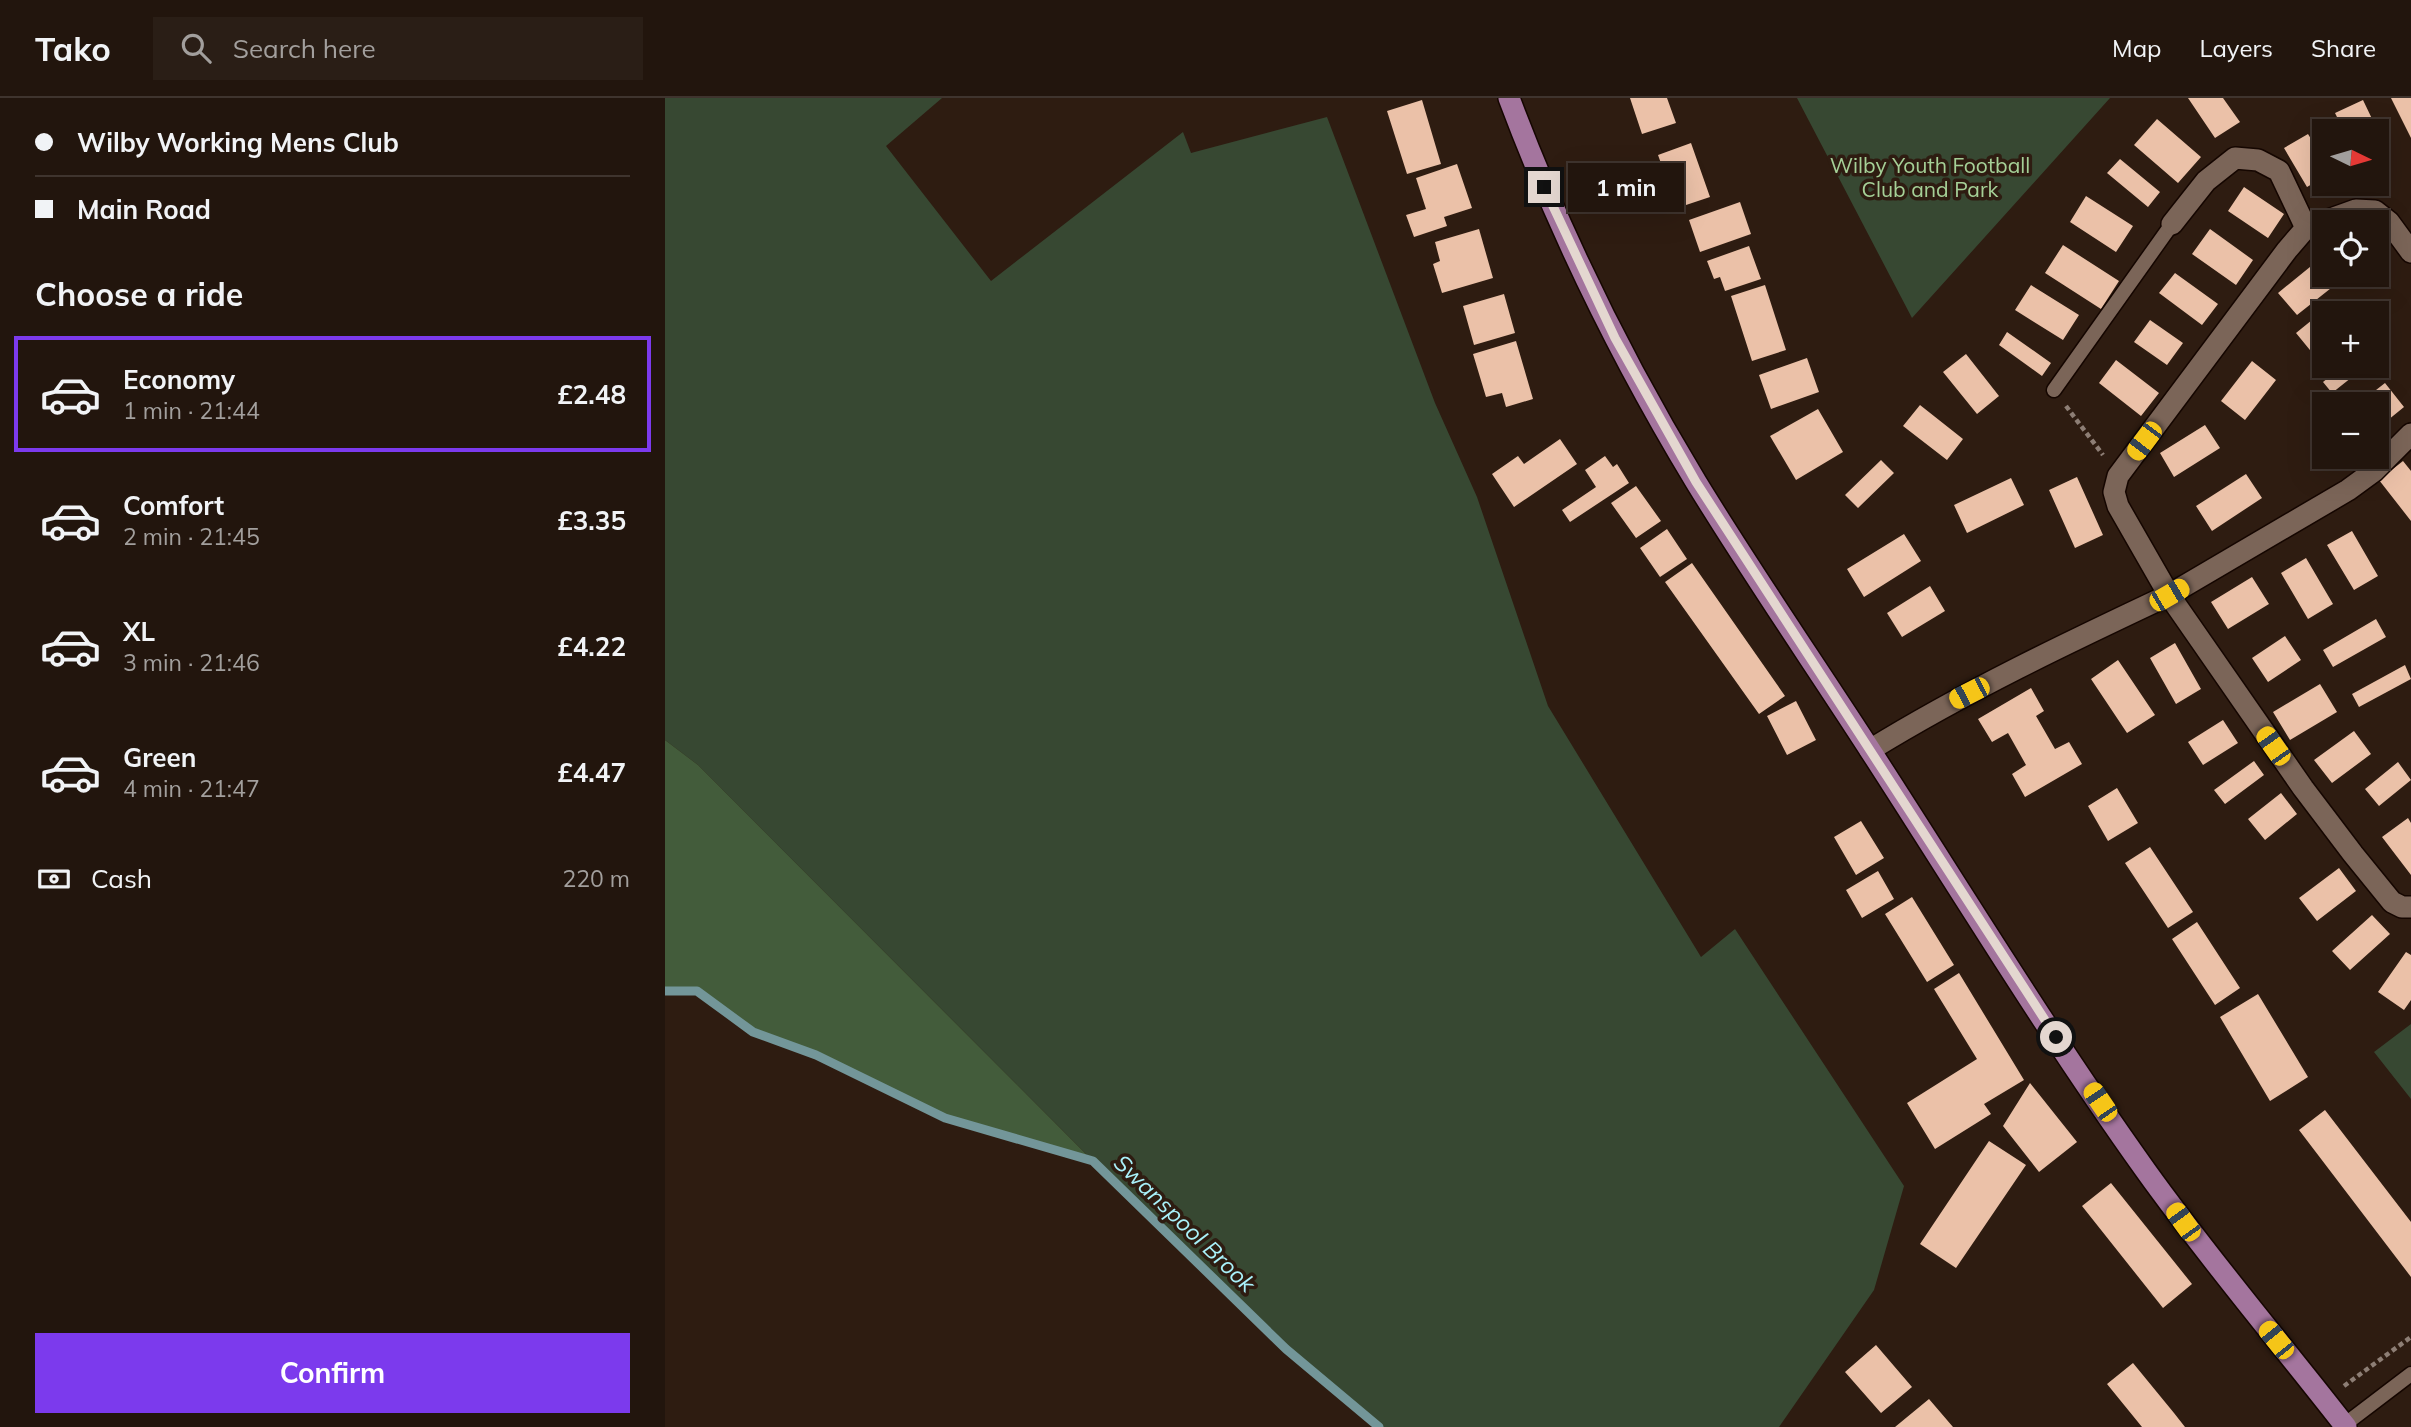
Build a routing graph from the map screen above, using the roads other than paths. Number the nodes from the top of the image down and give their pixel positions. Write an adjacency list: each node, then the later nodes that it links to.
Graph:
1 (1509, 98): 8 (main road)
2 (2172, 225): 3 (street); 5 (lane)
3 (2306, 228): 4 (street); 7 (street)
4 (2411, 252)
5 (2054, 390)
6 (2411, 434): 7 (street)
7 (2169, 595): 8 (street); 9 (street)
8 (1870, 750): 11 (main road)
9 (2411, 907)
10 (2411, 1374): 11 (lane)
11 (2345, 1426)

